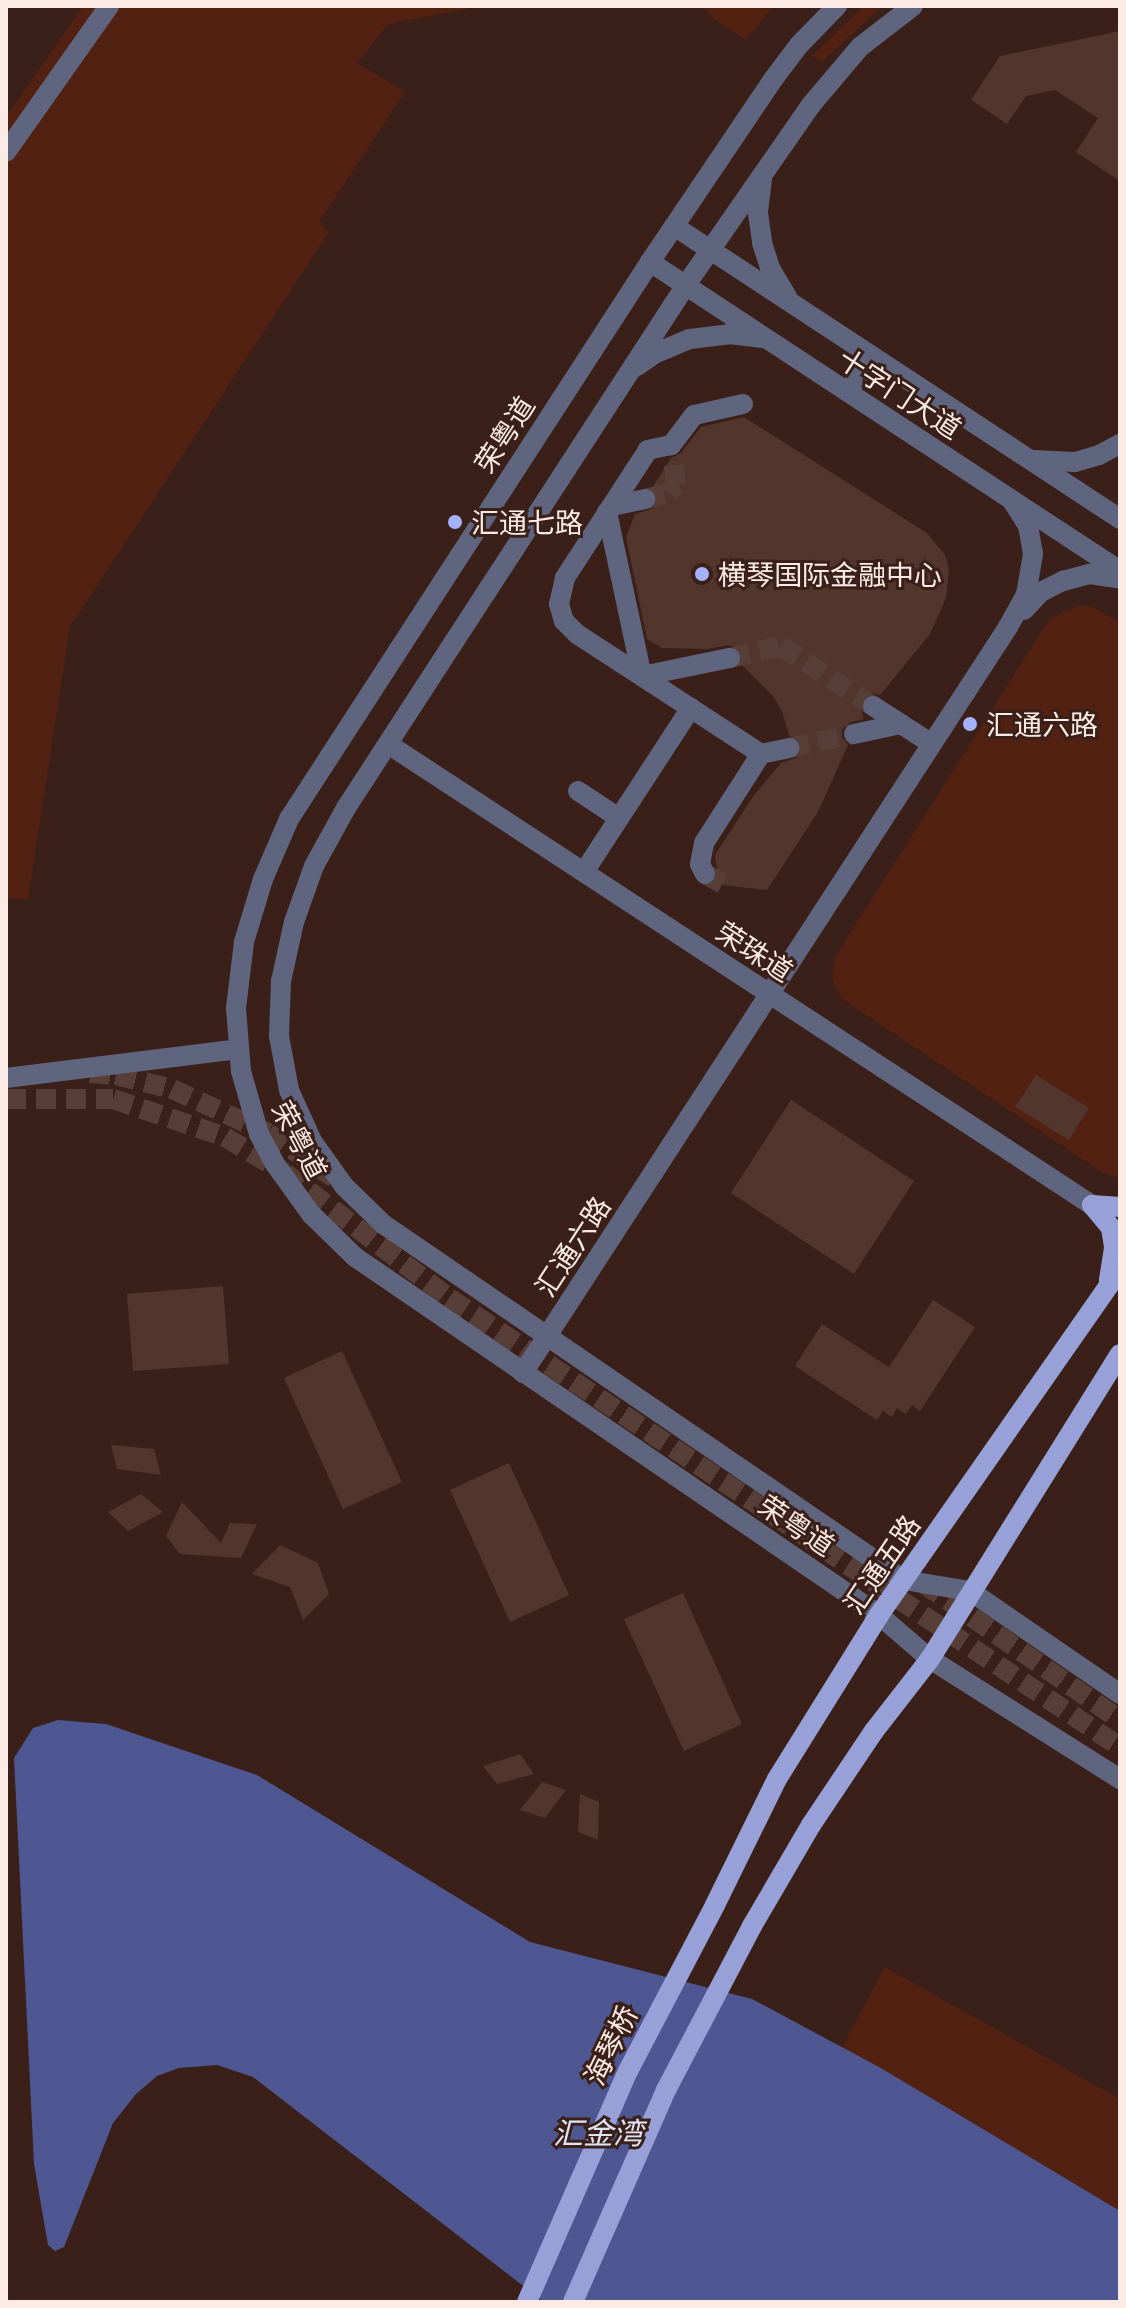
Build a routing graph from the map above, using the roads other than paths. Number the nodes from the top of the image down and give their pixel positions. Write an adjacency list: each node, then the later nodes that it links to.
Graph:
1 (109, 6): 4 (street)
2 (837, 6): 6 (street)
3 (913, 6): 5 (street)
4 (6, 152)
5 (763, 174): 7 (street); 10 (street)
6 (674, 226): 7 (street, 十字门大道); 8 (street, 荣粤道)
7 (710, 250): 9 (street, 荣粤道); 10 (street, 十字门大道)
8 (650, 262): 9 (street, 十字门大道); 40 (street, 荣粤道)
9 (686, 285): 11 (street, 十字门大道); 13 (street, 荣粤道)
10 (791, 303): 12 (street, 十字门大道)
11 (768, 339): 13 (street); 14 (street, 十字门大道)
12 (871, 356): 14 (street); 17 (street, 十字门大道)
13 (630, 370): 31 (street, 荣粤道)
14 (848, 392): 19 (street, 十字门大道)
15 (743, 404): 20 (street)
16 (1120, 444): 17 (street)
17 (1026, 458): 21 (street, 十字门大道)
18 (645, 499): 20 (street)
19 (1012, 500): 22 (street, 十字门大道); 24 (street, 汇通六路)
20 (610, 509): 26 (street); 26 (street)
21 (1120, 519)
22 (1120, 571)
23 (1120, 579): 24 (street, 汇通六路)
24 (1008, 627): 32 (street, 汇通六路)
25 (730, 658): 26 (street)
26 (642, 676): 28 (street)
27 (873, 706): 29 (street)
28 (691, 708): 34 (street); 36 (street)
29 (901, 724): 30 (street); 32 (street)
30 (854, 734)
31 (388, 744): 37 (street, 荣珠道); 46 (street, 荣粤道)
32 (932, 744): 39 (street, 汇通六路)
33 (789, 748): 34 (street)
34 (761, 754): 38 (street)
35 (578, 791): 36 (street)
36 (619, 818): 37 (street)
37 (584, 872): 39 (street, 荣珠道)
38 (705, 874)
39 (770, 994): 42 (street, 荣珠道); 46 (street, 汇通六路)
40 (238, 1049): 41 (street); 48 (street, 荣粤道)
41 (6, 1078)
42 (1092, 1205): 43 (main road); 45 (main road)
43 (1120, 1207)
44 (1120, 1270): 45 (main road, 汇通五路)
45 (1107, 1289): 49 (main road, 汇通五路)
46 (546, 1337): 48 (street, 汇通六路); 49 (street, 荣粤道)
47 (1120, 1354): 50 (main road)
48 (523, 1373): 51 (street, 荣粤道)
49 (904, 1580): 50 (street, 荣粤道); 51 (main road, 汇通五路)
50 (970, 1591): 52 (main road); 53 (street, 荣粤道)
51 (879, 1615): 52 (street, 荣粤道); 55 (main road, 汇通五路)
52 (930, 1659): 54 (street, 荣粤道); 57 (main road)
53 (1120, 1694)
54 (1120, 1779)
55 (715, 1905): 56 (main road, 海琴桥, bridge)
56 (527, 2302)
57 (573, 2302)

